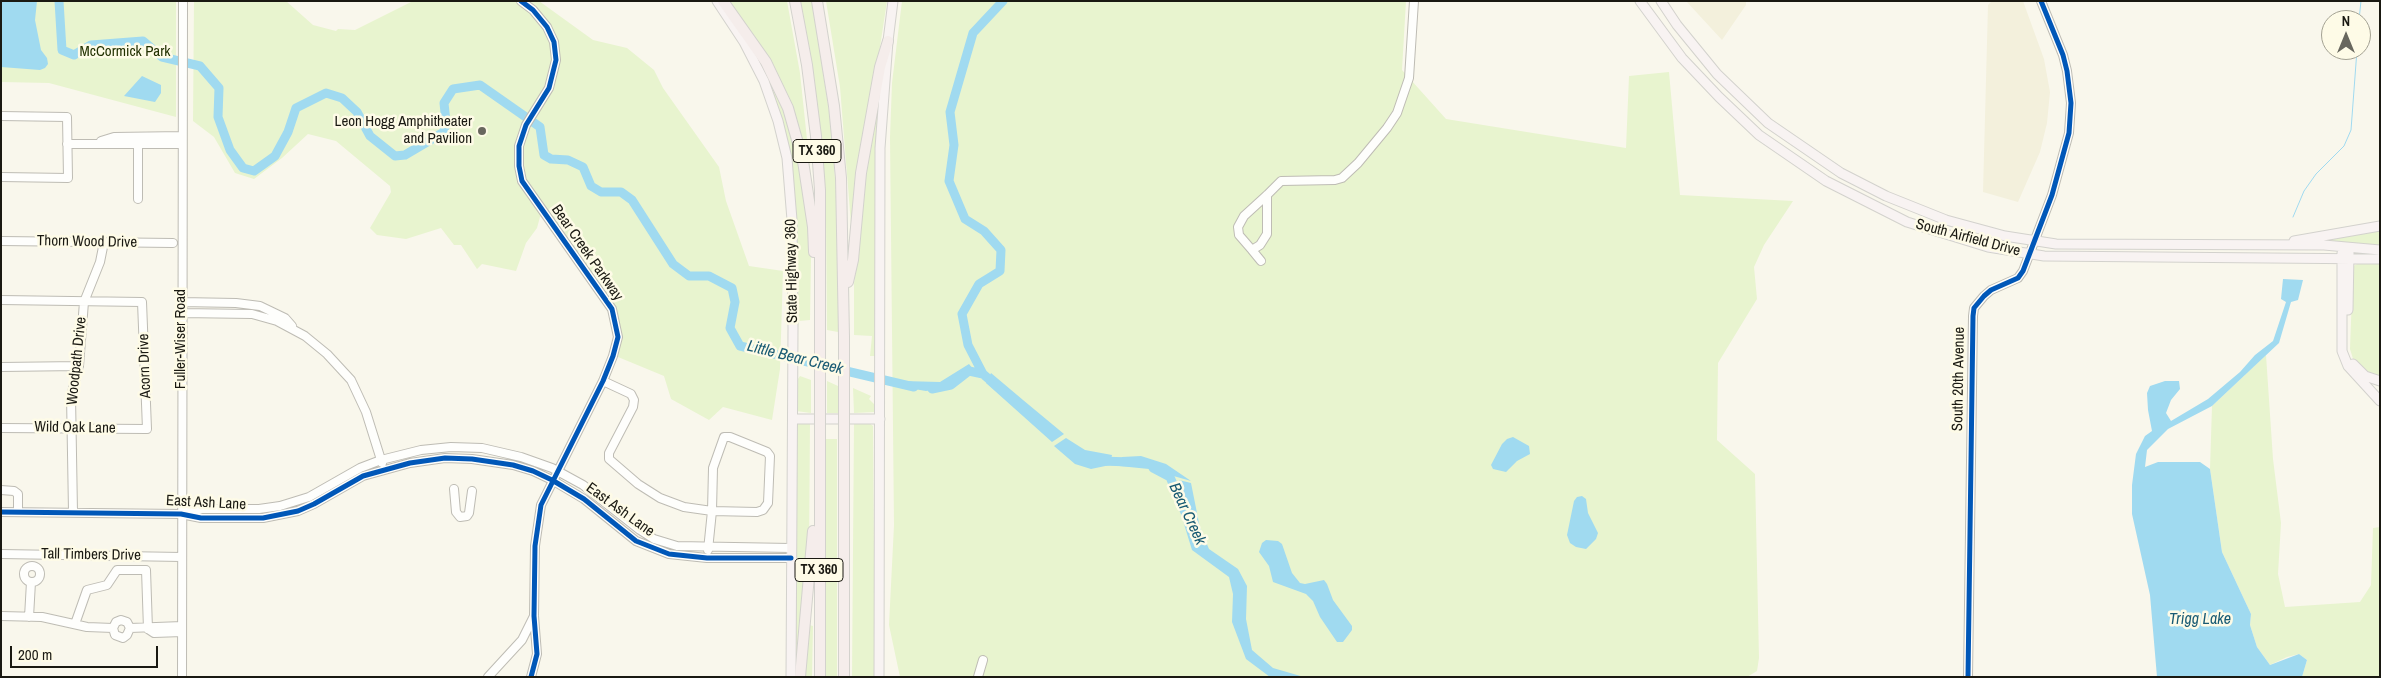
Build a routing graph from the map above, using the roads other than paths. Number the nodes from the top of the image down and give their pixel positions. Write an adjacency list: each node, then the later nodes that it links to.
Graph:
1 (183, 1): 17 (street, Fuller-Wiser Road)
2 (520, 1): 44 (street, Bear Creek Parkway)
3 (718, 1): 47 (main road, State Highway 360)
4 (723, 1): 39 (highway)
5 (795, 1): 39 (highway, TX 360)
6 (817, 1): 36 (highway, TX 360)
7 (893, 1): 13 (main road)
8 (1414, 1): 20 (street)
9 (1640, 1): 14 (main road, South Airfield Drive)
10 (1661, 1): 12 (main road, South Airfield Drive)
11 (2041, 1): 25 (street, South 20th Avenue)
12 (1682, 31): 14 (main road); 25 (main road, South Airfield Drive)
13 (888, 41): 36 (highway); 48 (main road)
14 (1669, 41): 31 (main road, South Airfield Drive)
15 (1, 116): 18 (street)
16 (138, 140): 17 (street); 18 (street); 21 (street)
17 (182, 140): 38 (street, Fuller-Wiser Road)
18 (67, 144): 19 (street)
19 (1, 177)
20 (1267, 195): 29 (street); 29 (street)
21 (138, 199)
22 (2380, 226): 27 (main road)
23 (1, 241): 24 (street, Thorn Wood Drive)
24 (104, 242): 26 (street, Thorn Wood Drive); 37 (street, Woodpath Drive)
25 (2035, 242): 27 (main road, South Airfield Drive); 31 (street, South 20th Avenue)
26 (173, 243)
27 (2262, 245): 28 (main road, South Airfield Drive)
28 (2346, 246): 30 (main road, South Airfield Drive); 32 (main road)
29 (1252, 250): 34 (street)
30 (2380, 250)
31 (2030, 255): 32 (main road, South Airfield Drive); 93 (street, South 20th Avenue)
32 (2346, 258): 33 (main road, South Airfield Drive); 45 (main road); 46 (main road)
33 (2380, 259)
34 (1261, 261)
35 (1, 300): 37 (street)
36 (845, 300): 90 (highway, TX 360, bridge)
37 (84, 302): 42 (street, Woodpath Drive); 51 (street, Acorn Drive)
38 (181, 302): 40 (street, Fuller-Wiser Road); 41 (street)
39 (820, 302): 53 (highway, TX 360, bridge)
40 (181, 313): 41 (street); 67 (street, Fuller-Wiser Road)
41 (295, 329): 52 (street)
42 (79, 366): 43 (street); 49 (street, Woodpath Drive)
43 (1, 367)
44 (602, 381): 55 (street, Bear Creek Parkway); 63 (street)
45 (2380, 381)
46 (2380, 401)
47 (793, 419): 48 (main road); 69 (main road, State Highway 360)
48 (880, 419): 91 (main road)
49 (72, 427): 50 (street, Wild Oak Lane); 51 (street, Wild Oak Lane); 66 (street, Woodpath Drive)
50 (1, 428)
51 (147, 429)
52 (381, 460): 54 (street); 55 (street, East Ash Lane); 60 (street, East Ash Lane)
53 (820, 463): 88 (highway); 89 (highway, TX 360)
54 (385, 470): 56 (street, East Ash Lane); 60 (street, East Ash Lane)
55 (557, 470): 56 (street, Bear Creek Parkway); 61 (street, East Ash Lane)
56 (552, 480): 62 (street, East Ash Lane); 76 (street, Bear Creek Parkway)
57 (454, 489): 59 (street)
58 (1, 490): 65 (street)
59 (472, 491)
60 (313, 500): 67 (street, East Ash Lane)
61 (604, 501): 62 (street); 68 (street, East Ash Lane)
62 (597, 509): 72 (street, East Ash Lane)
63 (712, 511): 63 (street); 68 (street)
64 (1, 512): 65 (street, East Ash Lane)
65 (18, 512): 66 (street, East Ash Lane)
66 (74, 512): 67 (street, East Ash Lane)
67 (182, 514): 71 (street, Fuller-Wiser Road)
68 (708, 547): 69 (street, East Ash Lane); 72 (street)
69 (791, 548): 73 (main road, State Highway 360)
70 (1, 554): 71 (street, Tall Timbers Drive)
71 (182, 557): 82 (street, Fuller-Wiser Road)
72 (707, 558): 73 (street, East Ash Lane)
73 (792, 558): 87 (main road, State Highway 360)
74 (31, 582): 77 (street)
75 (1, 616): 77 (street)
76 (534, 616): 85 (street, Bear Creek Parkway); 86 (street, Bear Creek Parkway)
77 (29, 617): 78 (street)
78 (75, 624): 79 (street); 81 (street)
79 (113, 628): 80 (street); 80 (street)
80 (130, 628): 81 (street)
81 (148, 628): 82 (street)
82 (182, 628): 84 (street, Fuller-Wiser Road)
83 (983, 660): 92 (street)
84 (182, 677)
85 (488, 677)
86 (531, 677)
87 (791, 677)
88 (800, 677)
89 (820, 677)
90 (844, 677)
91 (879, 677)
92 (978, 677)
93 (1968, 677)

